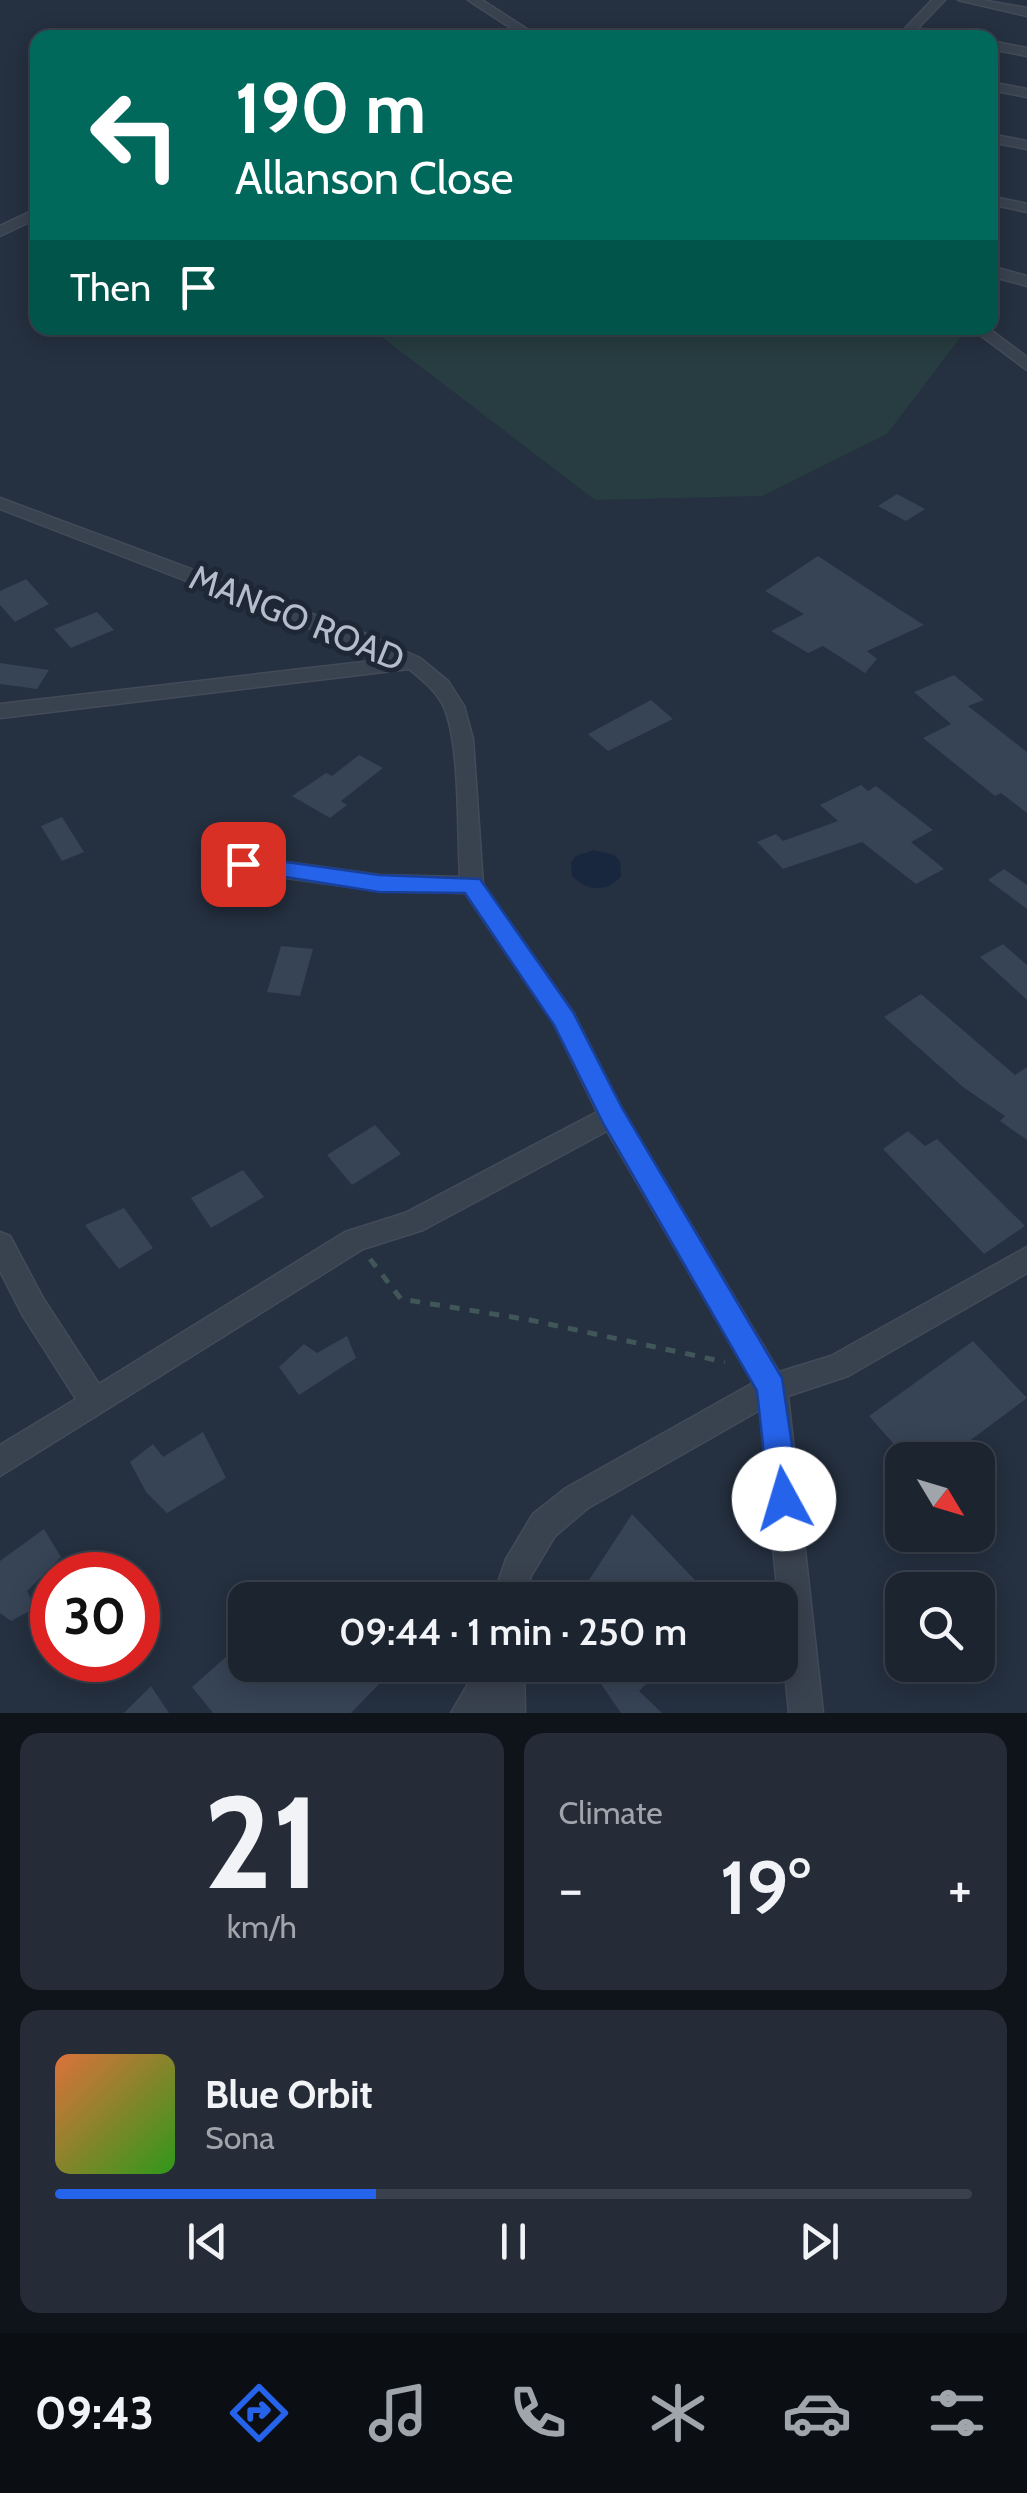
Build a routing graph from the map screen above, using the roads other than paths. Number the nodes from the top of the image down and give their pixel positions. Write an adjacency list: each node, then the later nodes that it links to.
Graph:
1 (474, 0): 5 (street)
2 (939, 0): 6 (street)
3 (964, 0): 4 (street)
4 (1027, 12)
5 (522, 30)
6 (910, 30)
7 (998, 47): 8 (street)
8 (1027, 52)
9 (998, 88): 10 (street)
10 (1027, 94)
11 (998, 140): 12 (street)
12 (1027, 145)
13 (998, 202): 14 (street)
14 (1027, 208)
15 (30, 216): 16 (street)
16 (0, 232)
17 (998, 274): 18 (street)
18 (1027, 281)
19 (989, 335): 20 (street)
20 (1027, 365)
21 (0, 503): 22 (street, MANGO ROAD)
22 (413, 662): 23 (street); 25 (street, MANGO ROAD)
23 (0, 711)
24 (243, 864): 25 (street)
25 (472, 885): 26 (street)
26 (612, 1116): 29 (street); 30 (street)
27 (0, 1244): 30 (street)
28 (1027, 1259): 29 (street)
29 (768, 1381): 32 (street); 37 (street)
30 (95, 1403): 31 (street)
31 (0, 1462)
32 (513, 1582)
33 (488, 1682): 35 (street)
34 (508, 1682): 36 (street)
35 (468, 1713)
36 (508, 1713)
37 (806, 1713)

